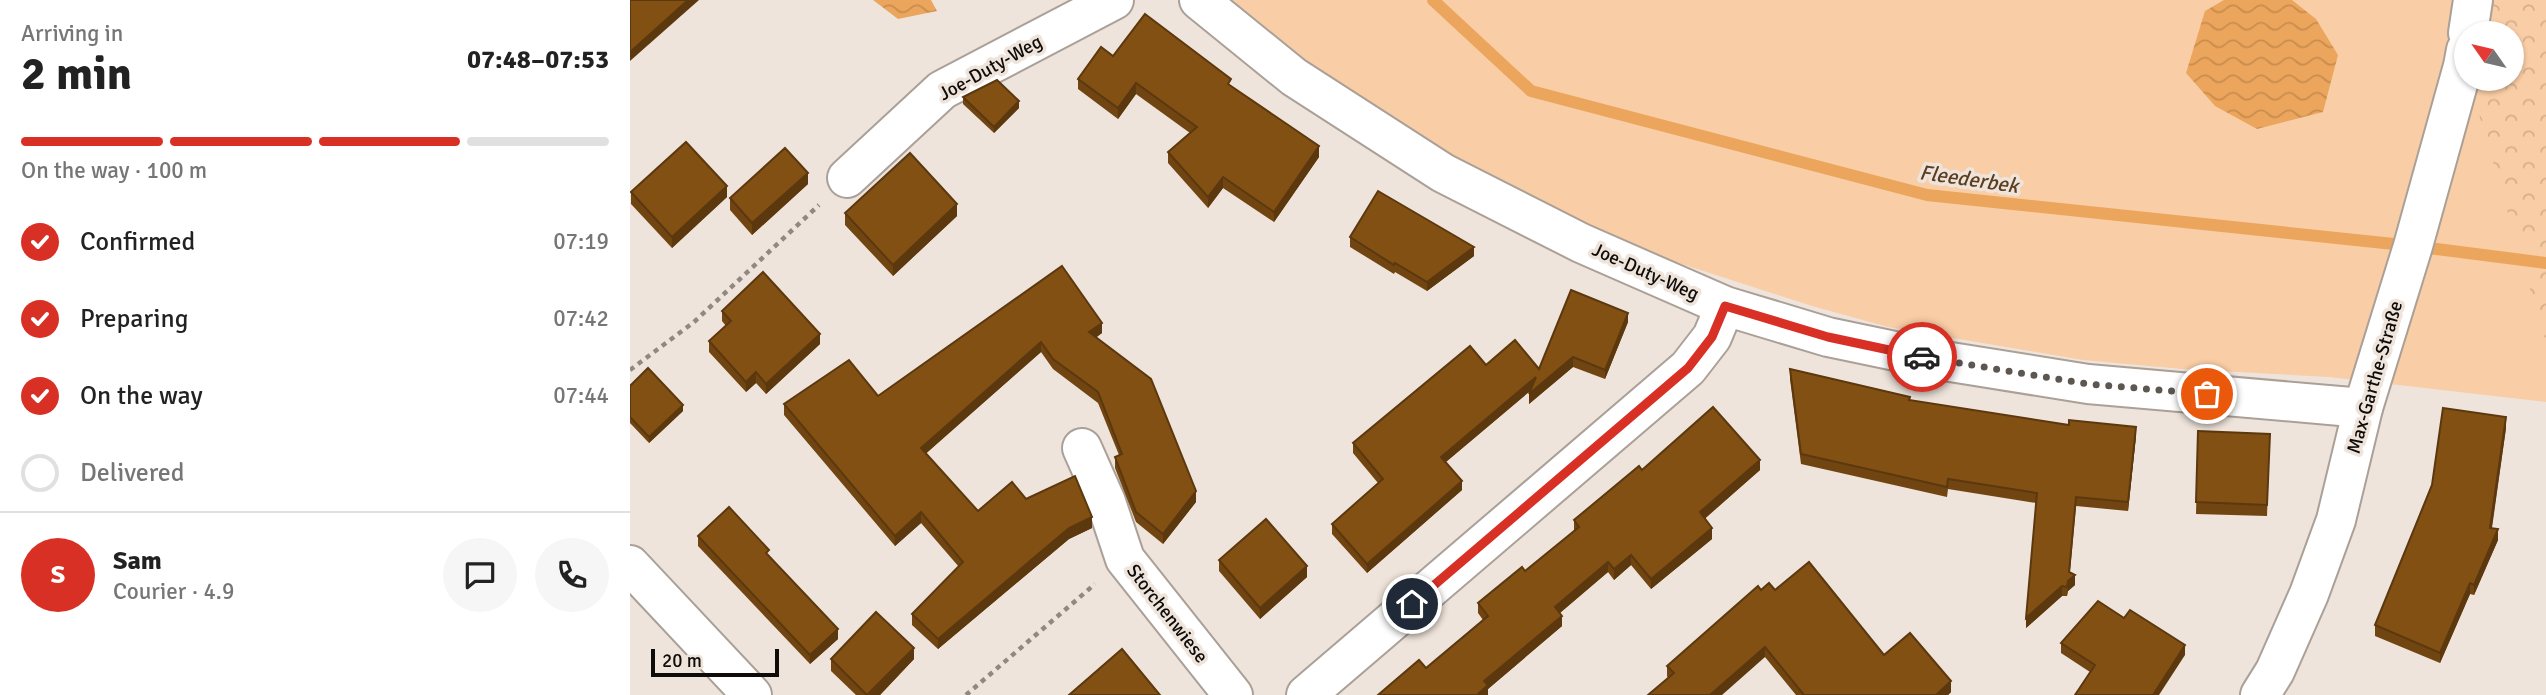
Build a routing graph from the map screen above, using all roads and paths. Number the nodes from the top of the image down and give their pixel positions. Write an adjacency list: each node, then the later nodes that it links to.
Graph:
1 (1114, 0): 6 (street, Joe-Duty-Weg)
2 (1199, 0): 7 (street, Joe-Duty-Weg)
3 (2473, 0): 4 (street)
4 (2470, 21)
5 (2456, 91): 9 (street, Max-Garthe-Straße)
6 (847, 178): 8 (path)
7 (1725, 306): 9 (street, Joe-Duty-Weg); 16 (street)
8 (630, 370)
9 (2364, 408): 17 (street, Max-Garthe-Straße)
10 (1082, 448): 11 (street, Storchenwiese)
11 (1125, 559): 14 (path); 15 (street, Storchenwiese)
12 (630, 565): 13 (street)
13 (752, 695)
14 (966, 695)
15 (1233, 695)
16 (1306, 695)
17 (2260, 695)

